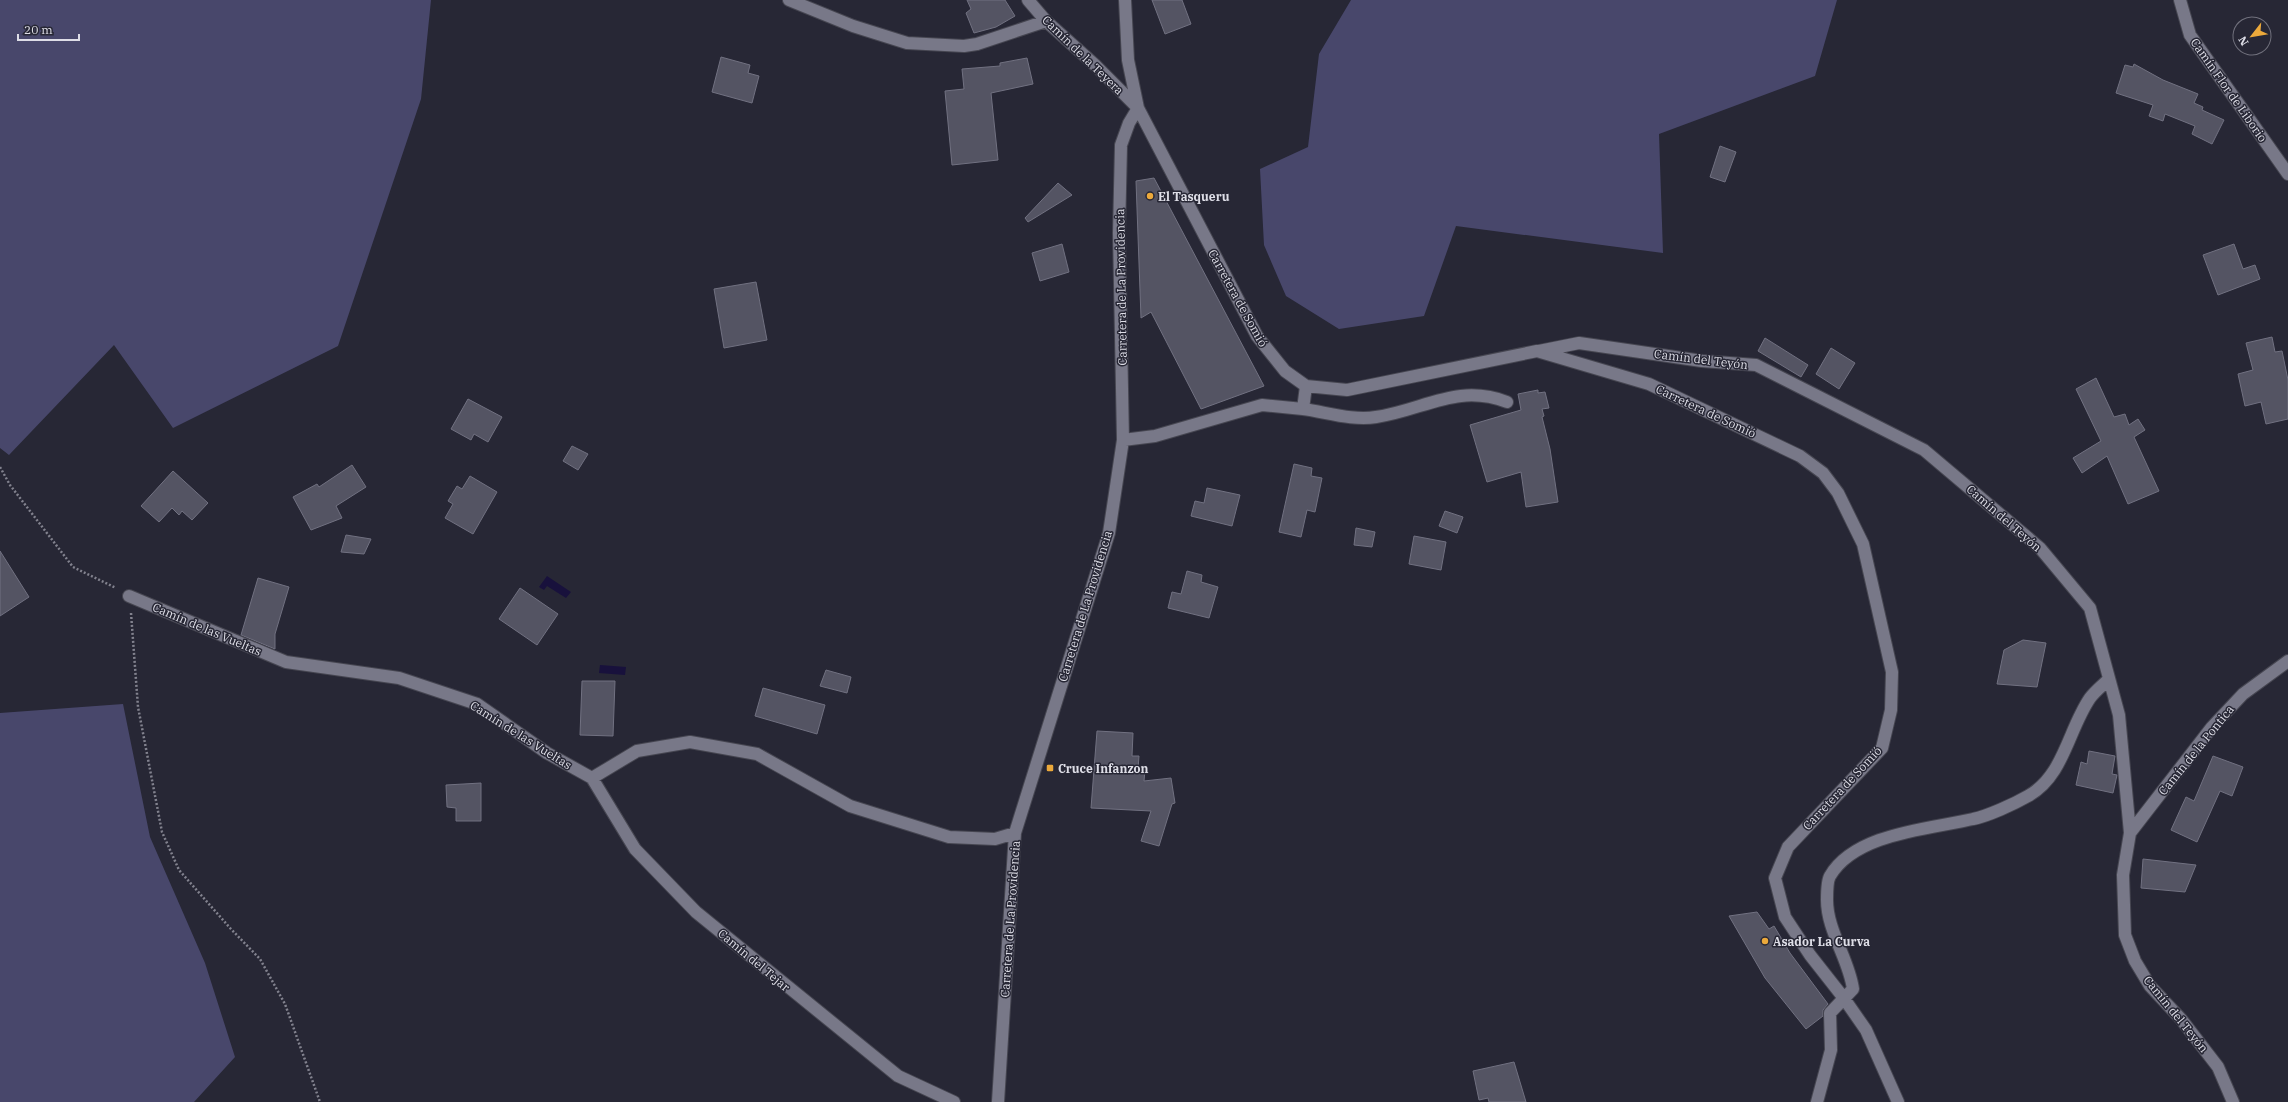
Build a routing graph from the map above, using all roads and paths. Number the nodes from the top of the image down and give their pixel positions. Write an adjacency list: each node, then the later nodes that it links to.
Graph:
1 (789, 0): 5 (street)
2 (1028, 0): 5 (street, Camín de la Teyera)
3 (1125, 0): 6 (street, Carretera de Somió)
4 (2180, 0): 7 (street, Camín Flor de Liborio)
5 (1046, 21): 6 (street, Camín de la Teyera)
6 (1138, 108): 9 (street, Carretera de Somió); 12 (street, Carretera de La Providencia)
7 (2288, 174)
8 (1537, 351): 9 (street, Carretera de Somió); 16 (street, Camín del Teyón); 20 (street, Carretera de Somió)
9 (1306, 386): 11 (street)
10 (1507, 402): 11 (street)
11 (1303, 409): 12 (street)
12 (1123, 440): 18 (street, Carretera de La Providencia)
13 (0, 467): 14 (path)
14 (129, 596): 17 (street, Camín de las Vueltas); 21 (path)
15 (2288, 661): 19 (street, Camín de la Pontica)
16 (2109, 679): 19 (street, Camín del Teyón); 20 (street)
17 (592, 778): 18 (street); 22 (street, Camín del Tejar)
18 (1015, 832): 23 (street, Carretera de La Providencia)
19 (2130, 833): 26 (street, Camín del Teyón)
20 (1843, 997): 24 (street); 25 (street, Carretera de Somió)
21 (320, 1102)
22 (954, 1102)
23 (998, 1102)
24 (1817, 1102)
25 (1898, 1102)
26 (2233, 1102)

